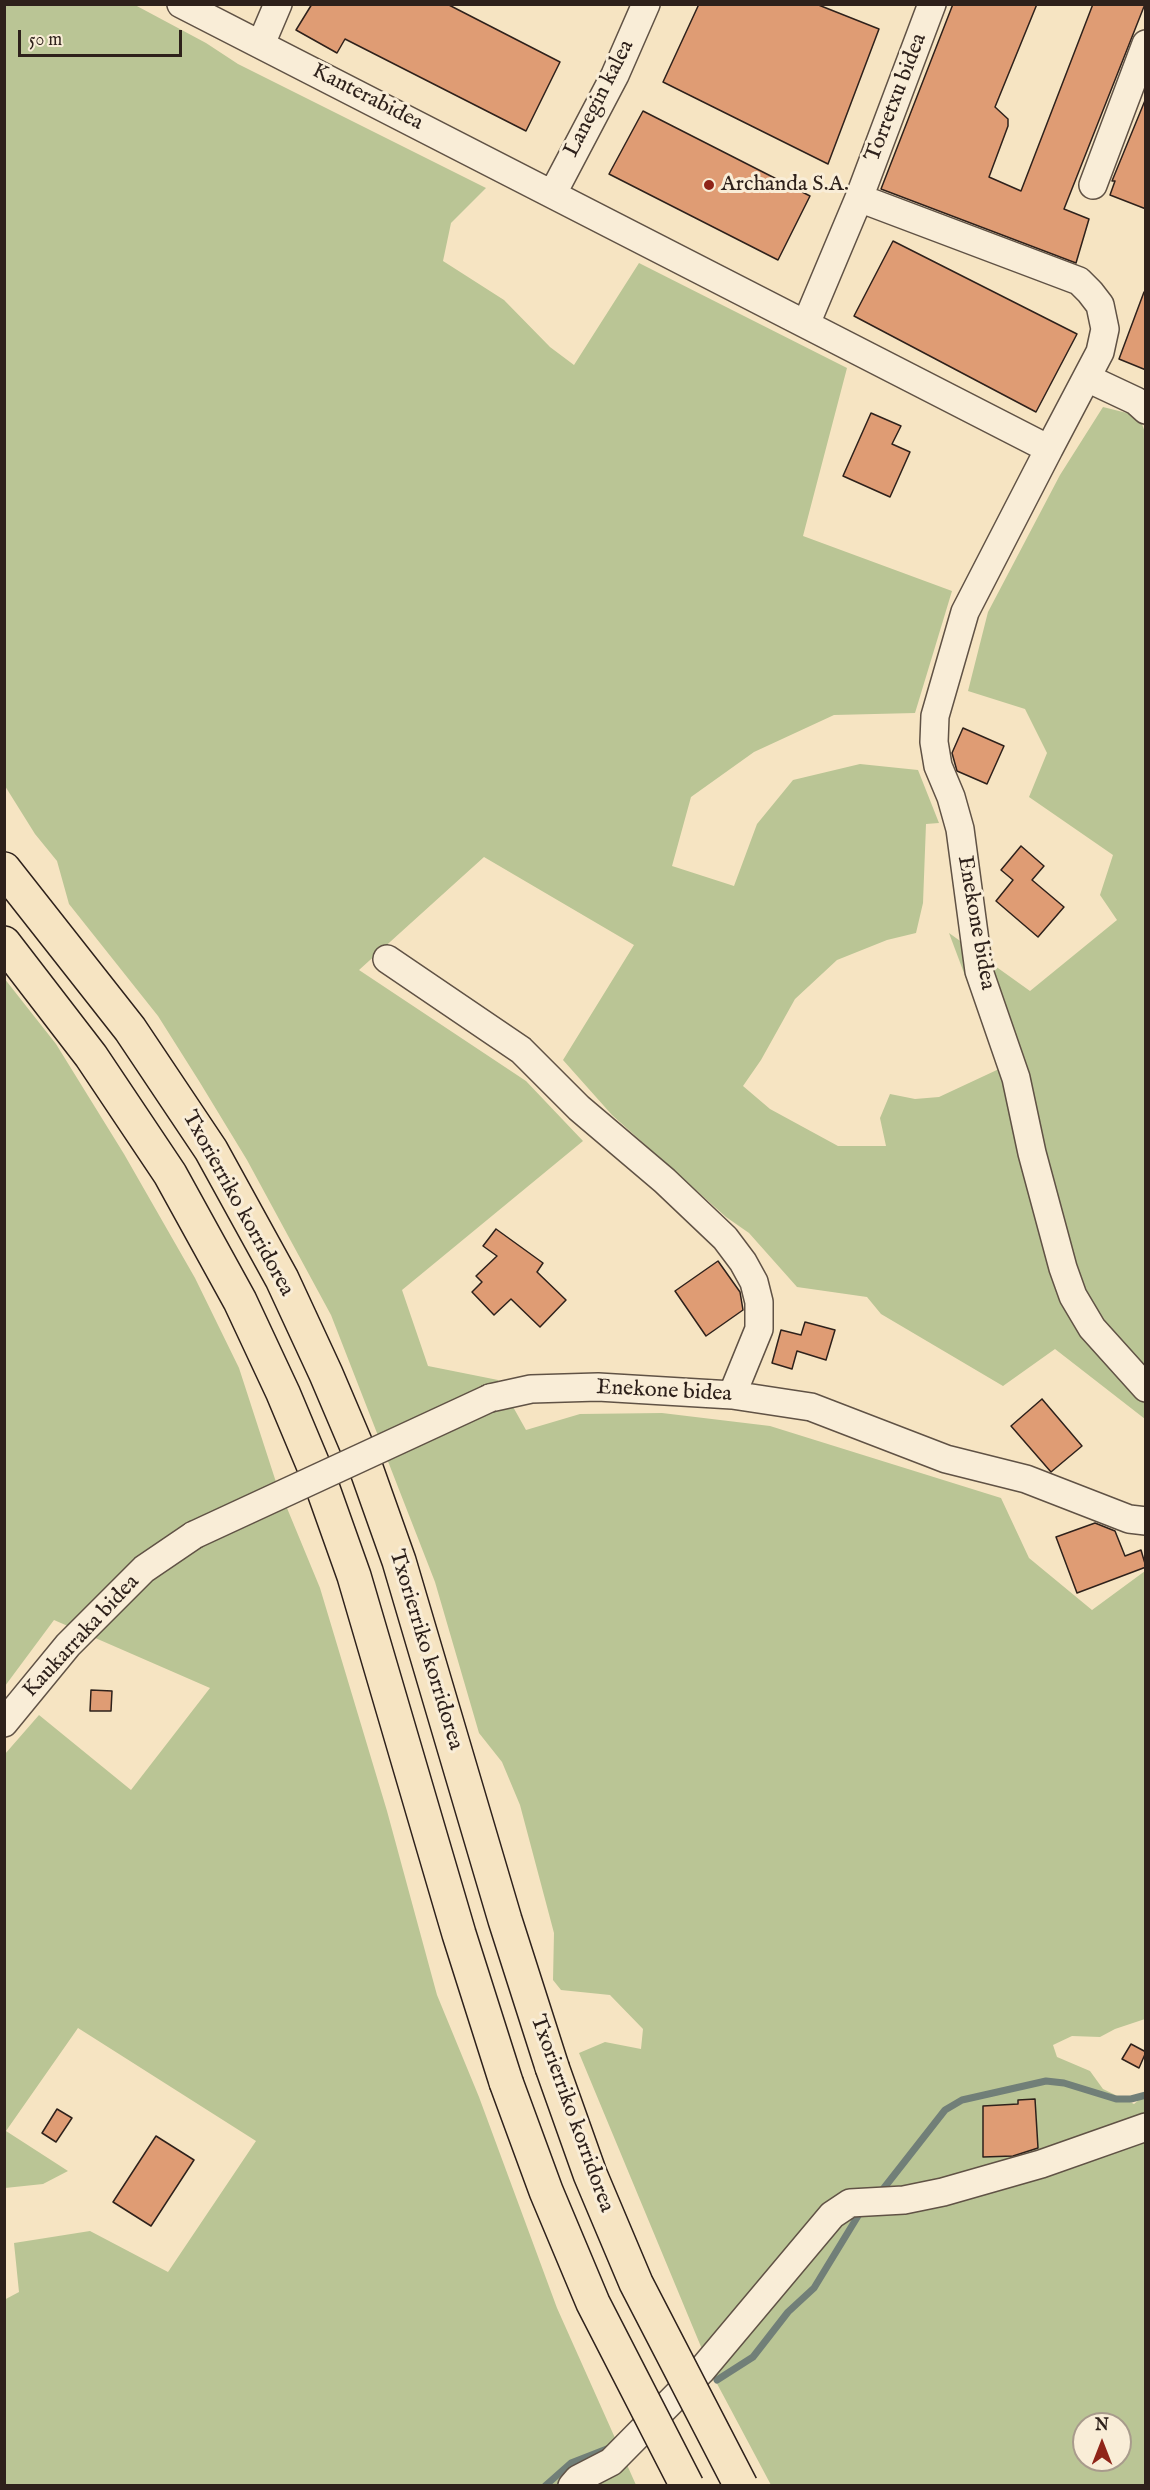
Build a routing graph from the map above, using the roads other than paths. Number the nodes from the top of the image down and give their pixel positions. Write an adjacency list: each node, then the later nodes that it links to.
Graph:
1 (182, 4): 5 (street, Kanterabidea)
2 (278, 4): 5 (street)
3 (646, 4): 8 (street, Lanegin kalea)
4 (930, 5): 9 (street, Torretxu bidea)
5 (261, 44): 8 (street, Kanterabidea)
6 (1146, 44): 7 (street)
7 (1093, 185)
8 (553, 193): 10 (street, Kanterabidea)
9 (859, 198): 10 (street, Torretxu bidea); 11 (street, Enekone bidea)
10 (806, 324): 13 (street, Kanterabidea)
11 (1087, 378): 12 (street); 13 (street, Enekone bidea)
12 (1146, 410)
13 (1049, 449): 17 (street, Enekone bidea)
14 (4, 869): 25 (highway, Txorierriko korridorea, bridge)
15 (4, 943): 24 (highway, Txorierriko korridorea, bridge)
16 (387, 959): 18 (street)
17 (1146, 1388)
18 (732, 1395): 19 (street, Enekone bidea); 20 (street, Enekone bidea, bridge)
19 (1146, 1521)
20 (194, 1535): 21 (street, Kaukarraka bidea)
21 (4, 1723)
22 (1146, 2127): 23 (street)
23 (572, 2486)
24 (687, 2486)
25 (741, 2486)

